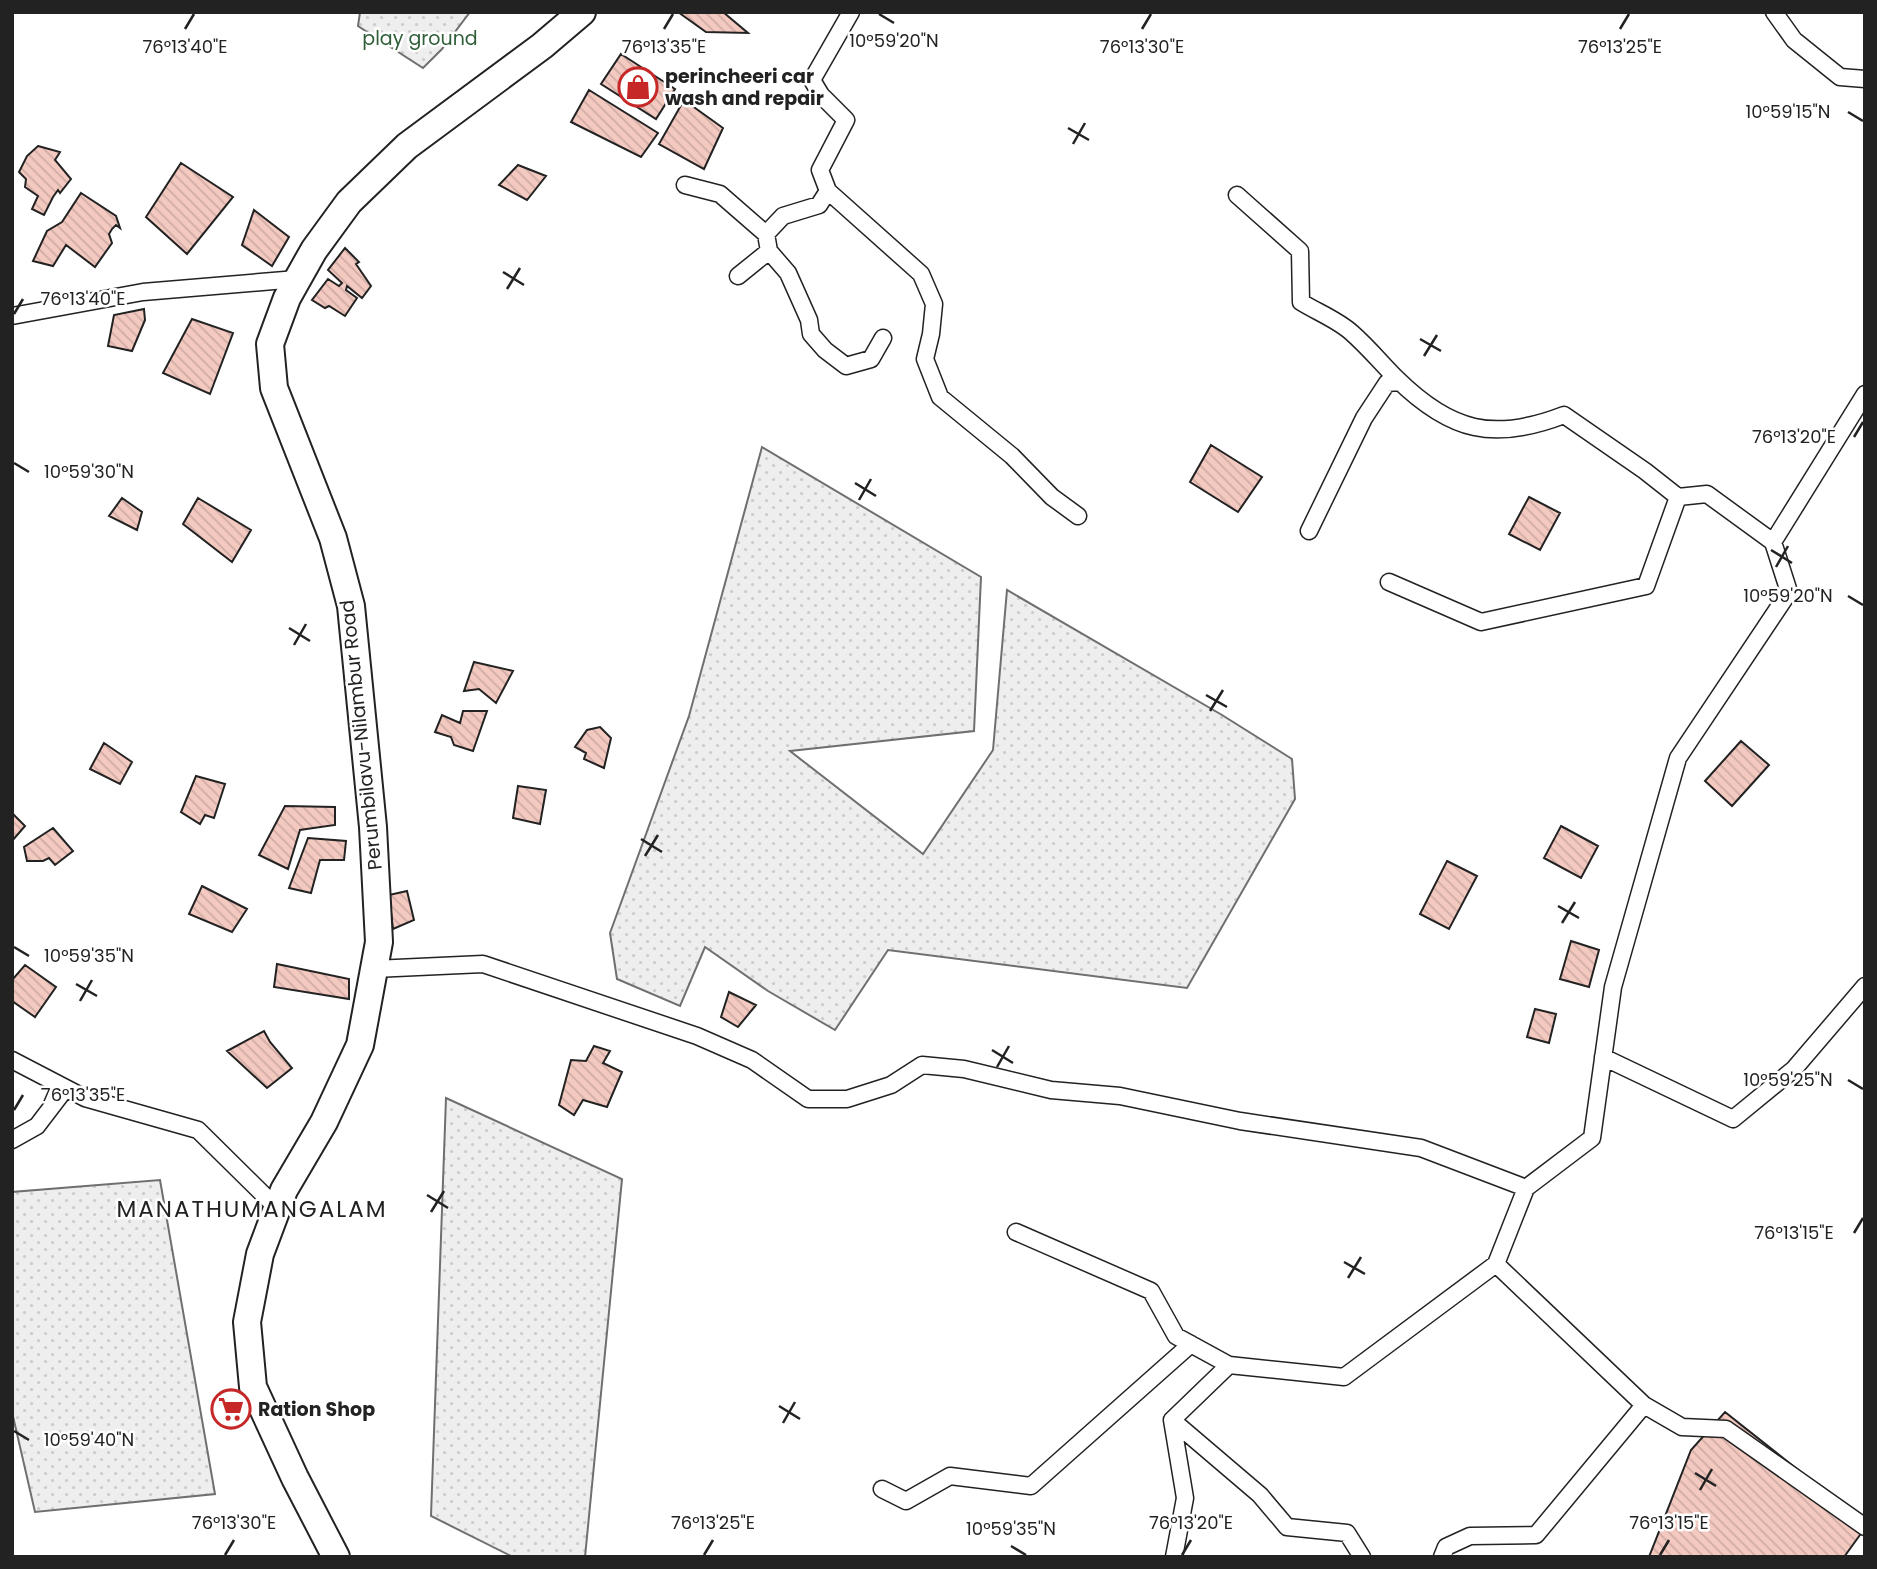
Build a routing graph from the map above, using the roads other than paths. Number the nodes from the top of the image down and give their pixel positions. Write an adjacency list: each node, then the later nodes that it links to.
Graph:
1 (582, 12): 11 (main road, Perumbilavu-Nilambur Road)
2 (851, 12): 6 (street)
3 (1774, 12): 4 (street)
4 (1865, 79)
5 (685, 185): 8 (street)
6 (828, 191): 8 (street); 17 (street)
7 (1237, 195): 14 (street)
8 (766, 234): 9 (street)
9 (769, 251): 10 (street); 13 (street)
10 (738, 276)
11 (297, 279): 12 (street); 21 (main road, Perumbilavu-Nilambur Road)
12 (12, 316)
13 (883, 338)
14 (1400, 382): 16 (street); 18 (street)
15 (1865, 394): 19 (street)
16 (1678, 497): 19 (street); 20 (street)
17 (1078, 516)
18 (1309, 531)
19 (1773, 542): 23 (street)
20 (1390, 582)
21 (374, 969): 27 (street); 28 (main road, Perumbilavu-Nilambur Road)
22 (1865, 986): 23 (street)
23 (1603, 1057): 27 (street)
24 (12, 1060): 25 (street)
25 (66, 1088): 26 (street); 28 (street)
26 (12, 1140)
27 (1526, 1188): 30 (street)
28 (277, 1208): 37 (main road, Perumbilavu-Nilambur Road)
29 (1016, 1232): 31 (street)
30 (1496, 1264): 32 (street); 33 (street)
31 (1191, 1344): 32 (street); 35 (street)
32 (1229, 1365): 34 (street)
33 (1644, 1405): 36 (street); 40 (street)
34 (1172, 1420): 38 (street); 39 (street)
35 (882, 1489)
36 (1865, 1527)
37 (336, 1557)
38 (1174, 1557)
39 (1362, 1557)
40 (1443, 1557)

